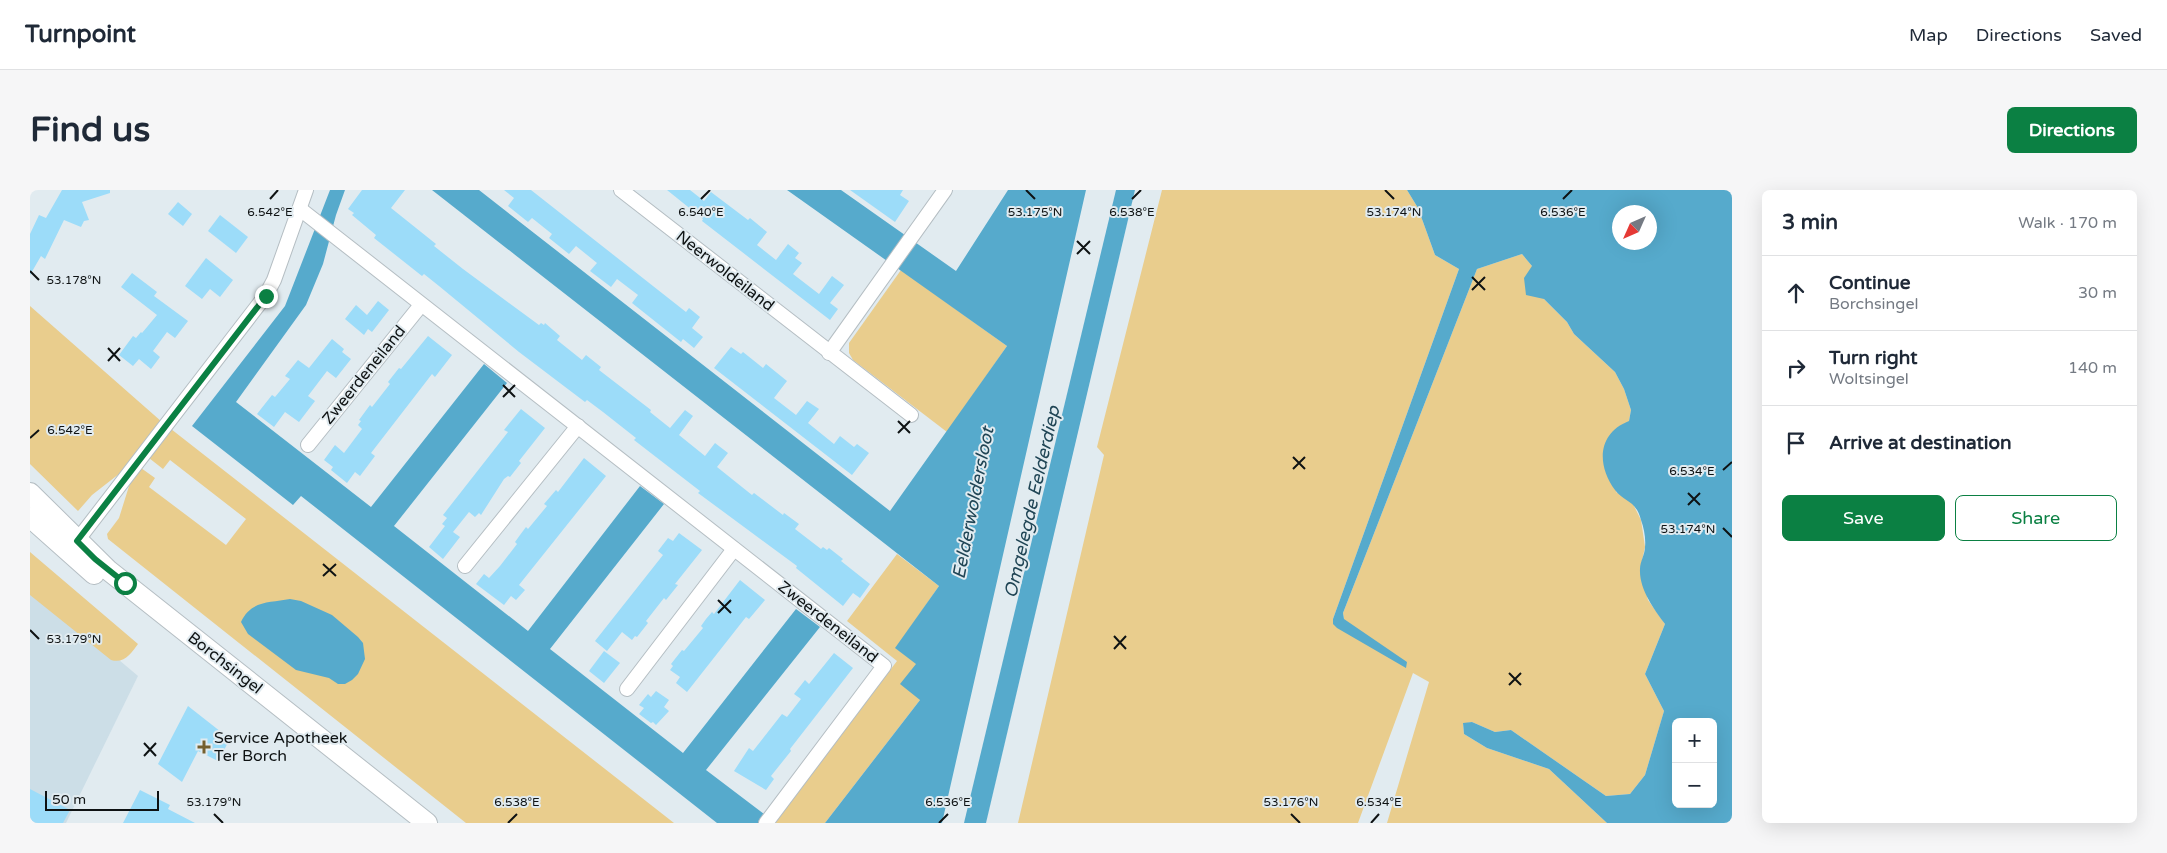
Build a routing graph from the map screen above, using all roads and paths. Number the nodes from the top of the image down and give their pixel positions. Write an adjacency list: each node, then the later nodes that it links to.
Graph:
1 (306, 190): 4 (street)
2 (621, 190): 6 (street, Neerwoldeiland)
3 (945, 190): 6 (street)
4 (300, 209): 5 (street, Zweerdeneiland); 12 (street)
5 (421, 305): 8 (street, Zweerdeneiland); 9 (street, Zweerdeneiland)
6 (829, 352): 7 (street, Neerwoldeiland)
7 (911, 415)
8 (578, 426): 13 (street, Zweerdeneiland); 14 (street)
9 (308, 445)
10 (31, 497): 12 (main road, Borchsingel)
11 (30, 517): 12 (main road, Borchsingel)
12 (72, 547): 17 (main road, Borchsingel); 18 (main road, Borchsingel)
13 (734, 549): 15 (street); 16 (street, Zweerdeneiland)
14 (465, 566)
15 (627, 689)
16 (768, 819)
17 (407, 823)
18 (427, 823)

